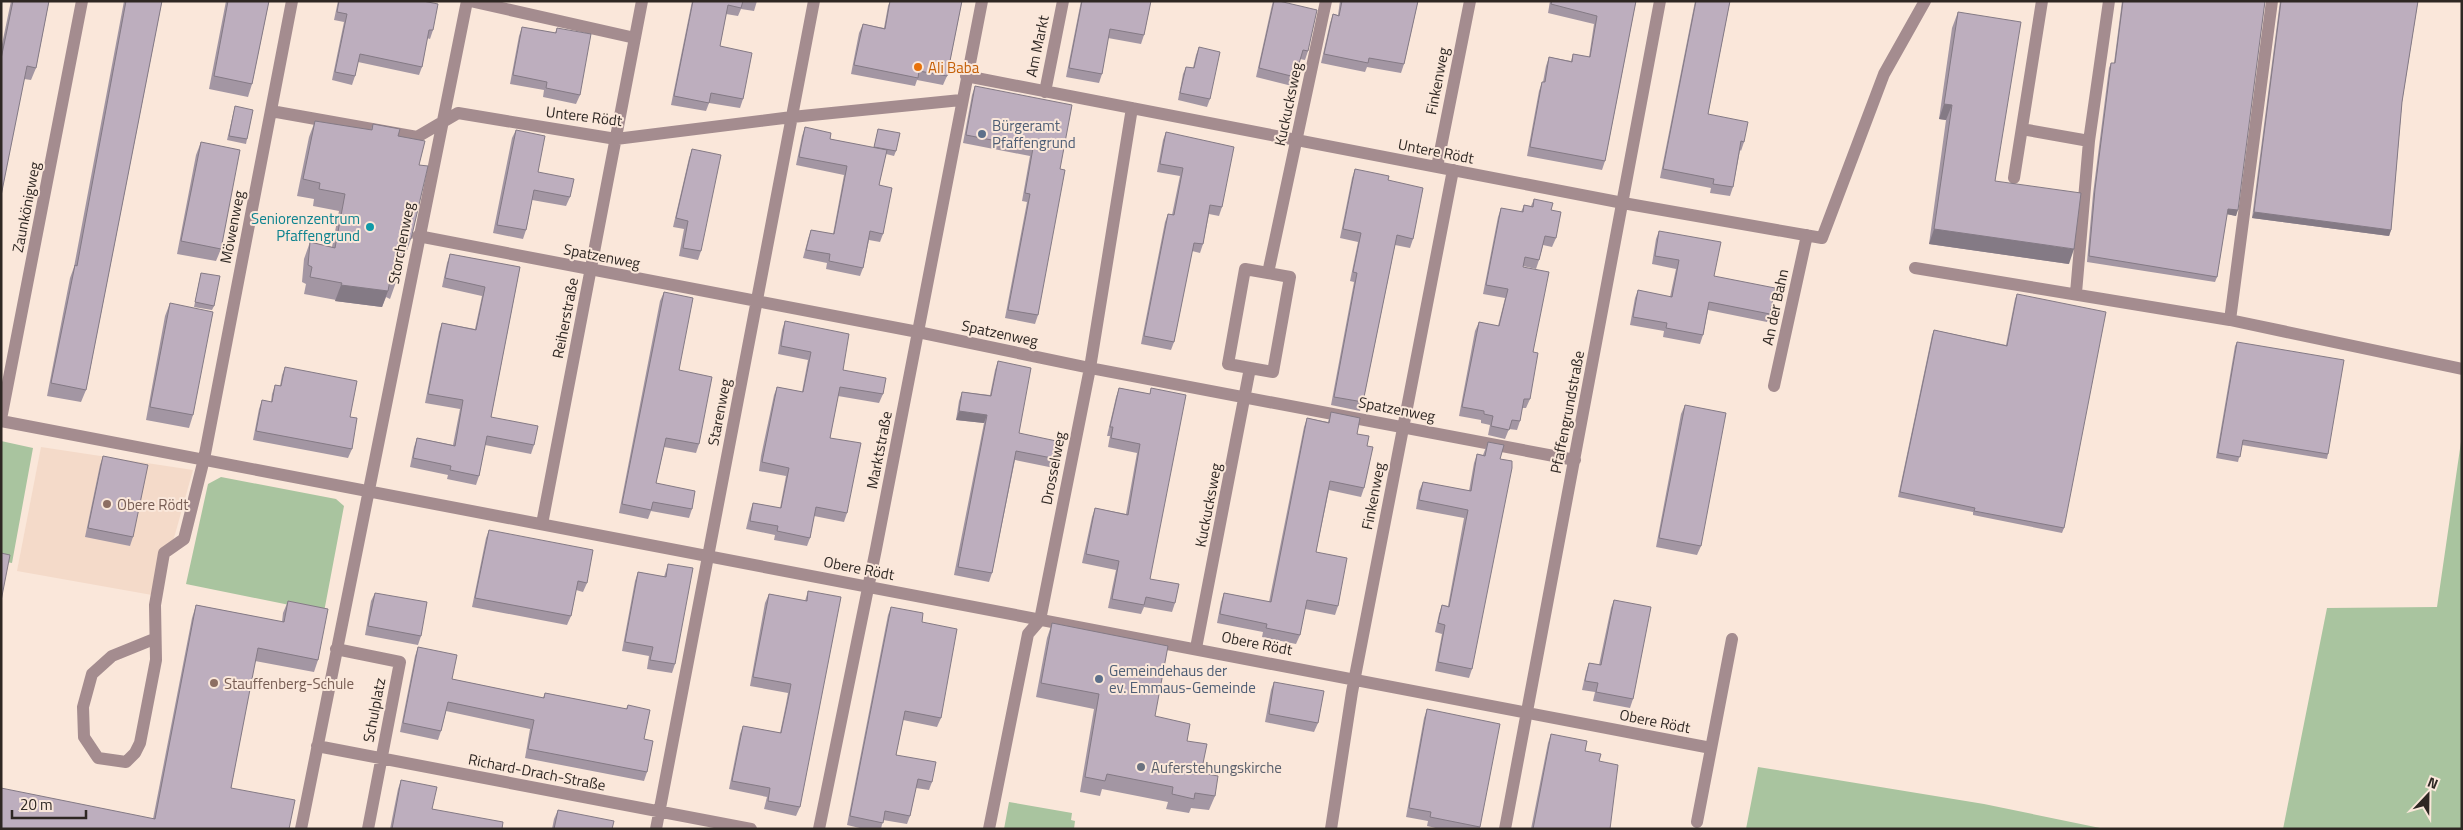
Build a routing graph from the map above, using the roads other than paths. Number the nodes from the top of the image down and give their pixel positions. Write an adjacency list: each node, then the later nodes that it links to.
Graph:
1 (82, 1): 45 (street, Zaunkönigweg)
2 (292, 1): 20 (street, Möwenweg)
3 (469, 1): 15 (street); 22 (street, Storchenweg)
4 (642, 1): 15 (street, Reiherstraße)
5 (814, 1): 21 (street, Starenweg)
6 (982, 1): 16 (street)
7 (1063, 1): 17 (street, Am Markt)
8 (1326, 1): 25 (street, Kuckucksweg)
9 (1470, 1): 27 (street, Finkenweg)
10 (1660, 1): 30 (street, Pfaffengrundstraße)
11 (1925, 1): 31 (street, Untere Rödt)
12 (2042, 1): 23 (street)
13 (2109, 1): 26 (street)
14 (2272, 1): 38 (street)
15 (635, 38): 24 (street, Reiherstraße)
16 (966, 76): 17 (street, Am Markt); 18 (street, Marktstraße)
17 (1045, 92): 19 (street, Untere Rödt)
18 (961, 100): 21 (street, Untere Rödt); 39 (street, Marktstraße)
19 (1132, 108): 25 (street, Untere Rödt); 40 (street, Drosselweg)
20 (271, 111): 22 (street, Untere Rödt); 47 (street, Möwenweg)
21 (792, 116): 24 (street, Untere Rödt); 37 (street, Starenweg)
22 (444, 122): 24 (street, Untere Rödt); 32 (street, Storchenweg)
23 (2022, 129): 26 (street); 29 (street)
24 (616, 139): 34 (street, Reiherstraße)
25 (1297, 140): 27 (street, Untere Rödt); 35 (street, Kuckucksweg)
26 (2089, 141): 36 (street)
27 (1437, 167): 28 (street, Untere Rödt)
28 (1453, 170): 30 (street, Untere Rödt); 46 (street, Finkenweg)
29 (2014, 178)
30 (1623, 203): 31 (street, Untere Rödt); 48 (street, Pfaffengrundstraße)
31 (1807, 235): 43 (street, An der Bahn)
32 (418, 236): 34 (street, Spatzenweg); 49 (street, Storchenweg)
33 (1915, 268): 36 (street)
34 (590, 270): 37 (street, Spatzenweg); 50 (street, Reiherstraße)
35 (1268, 273): 41 (street); 41 (street)
36 (2076, 293): 38 (street)
37 (757, 302): 39 (street, Spatzenweg); 51 (street, Starenweg)
38 (2230, 320): 42 (street)
39 (918, 332): 40 (street, Spatzenweg); 52 (street, Marktstraße)
40 (1090, 368): 44 (street, Spatzenweg); 53 (street, Drosselweg)
41 (1250, 368): 44 (street, Kuckucksweg)
42 (2462, 369)
43 (1774, 386)
44 (1246, 396): 46 (street, Spatzenweg); 56 (street, Kuckucksweg)
45 (1, 420): 47 (street, Obere Rödt)
46 (1403, 427): 48 (street, Spatzenweg); 58 (street, Finkenweg)
47 (204, 459): 49 (street, Obere Rödt); 54 (street, Möwenweg)
48 (1575, 460): 59 (street, Pfaffengrundstraße)
49 (367, 490): 50 (street, Obere Rödt); 57 (street)
50 (542, 524): 51 (street, Obere Rödt)
51 (708, 556): 52 (street, Obere Rödt); 63 (street, Starenweg)
52 (868, 587): 53 (street, Obere Rödt); 69 (street, Marktstraße)
53 (1040, 620): 56 (street, Obere Rödt); 70 (street, Drosselweg)
54 (154, 638): 54 (street, Möwenweg)
55 (1732, 640): 61 (street)
56 (1196, 648): 58 (street, Obere Rödt)
57 (336, 649): 60 (street); 62 (street, Schulplatz)
58 (1355, 679): 59 (street, Obere Rödt); 71 (street, Finkenweg)
59 (1526, 712): 61 (street, Obere Rödt); 72 (street, Pfaffengrundstraße)
60 (317, 746): 62 (street, Richard-Drach-Straße); 65 (street)
61 (1711, 748): 64 (street)
62 (382, 758): 63 (street, Richard-Drach-Straße); 66 (street, Schulplatz)
63 (659, 811): 67 (street, Starenweg); 68 (street, Richard-Drach-Straße)
64 (1696, 822)
65 (301, 829)
66 (368, 829)
67 (656, 829)
68 (751, 829)
69 (819, 829)
70 (989, 829)
71 (1331, 829)
72 (1505, 829)

